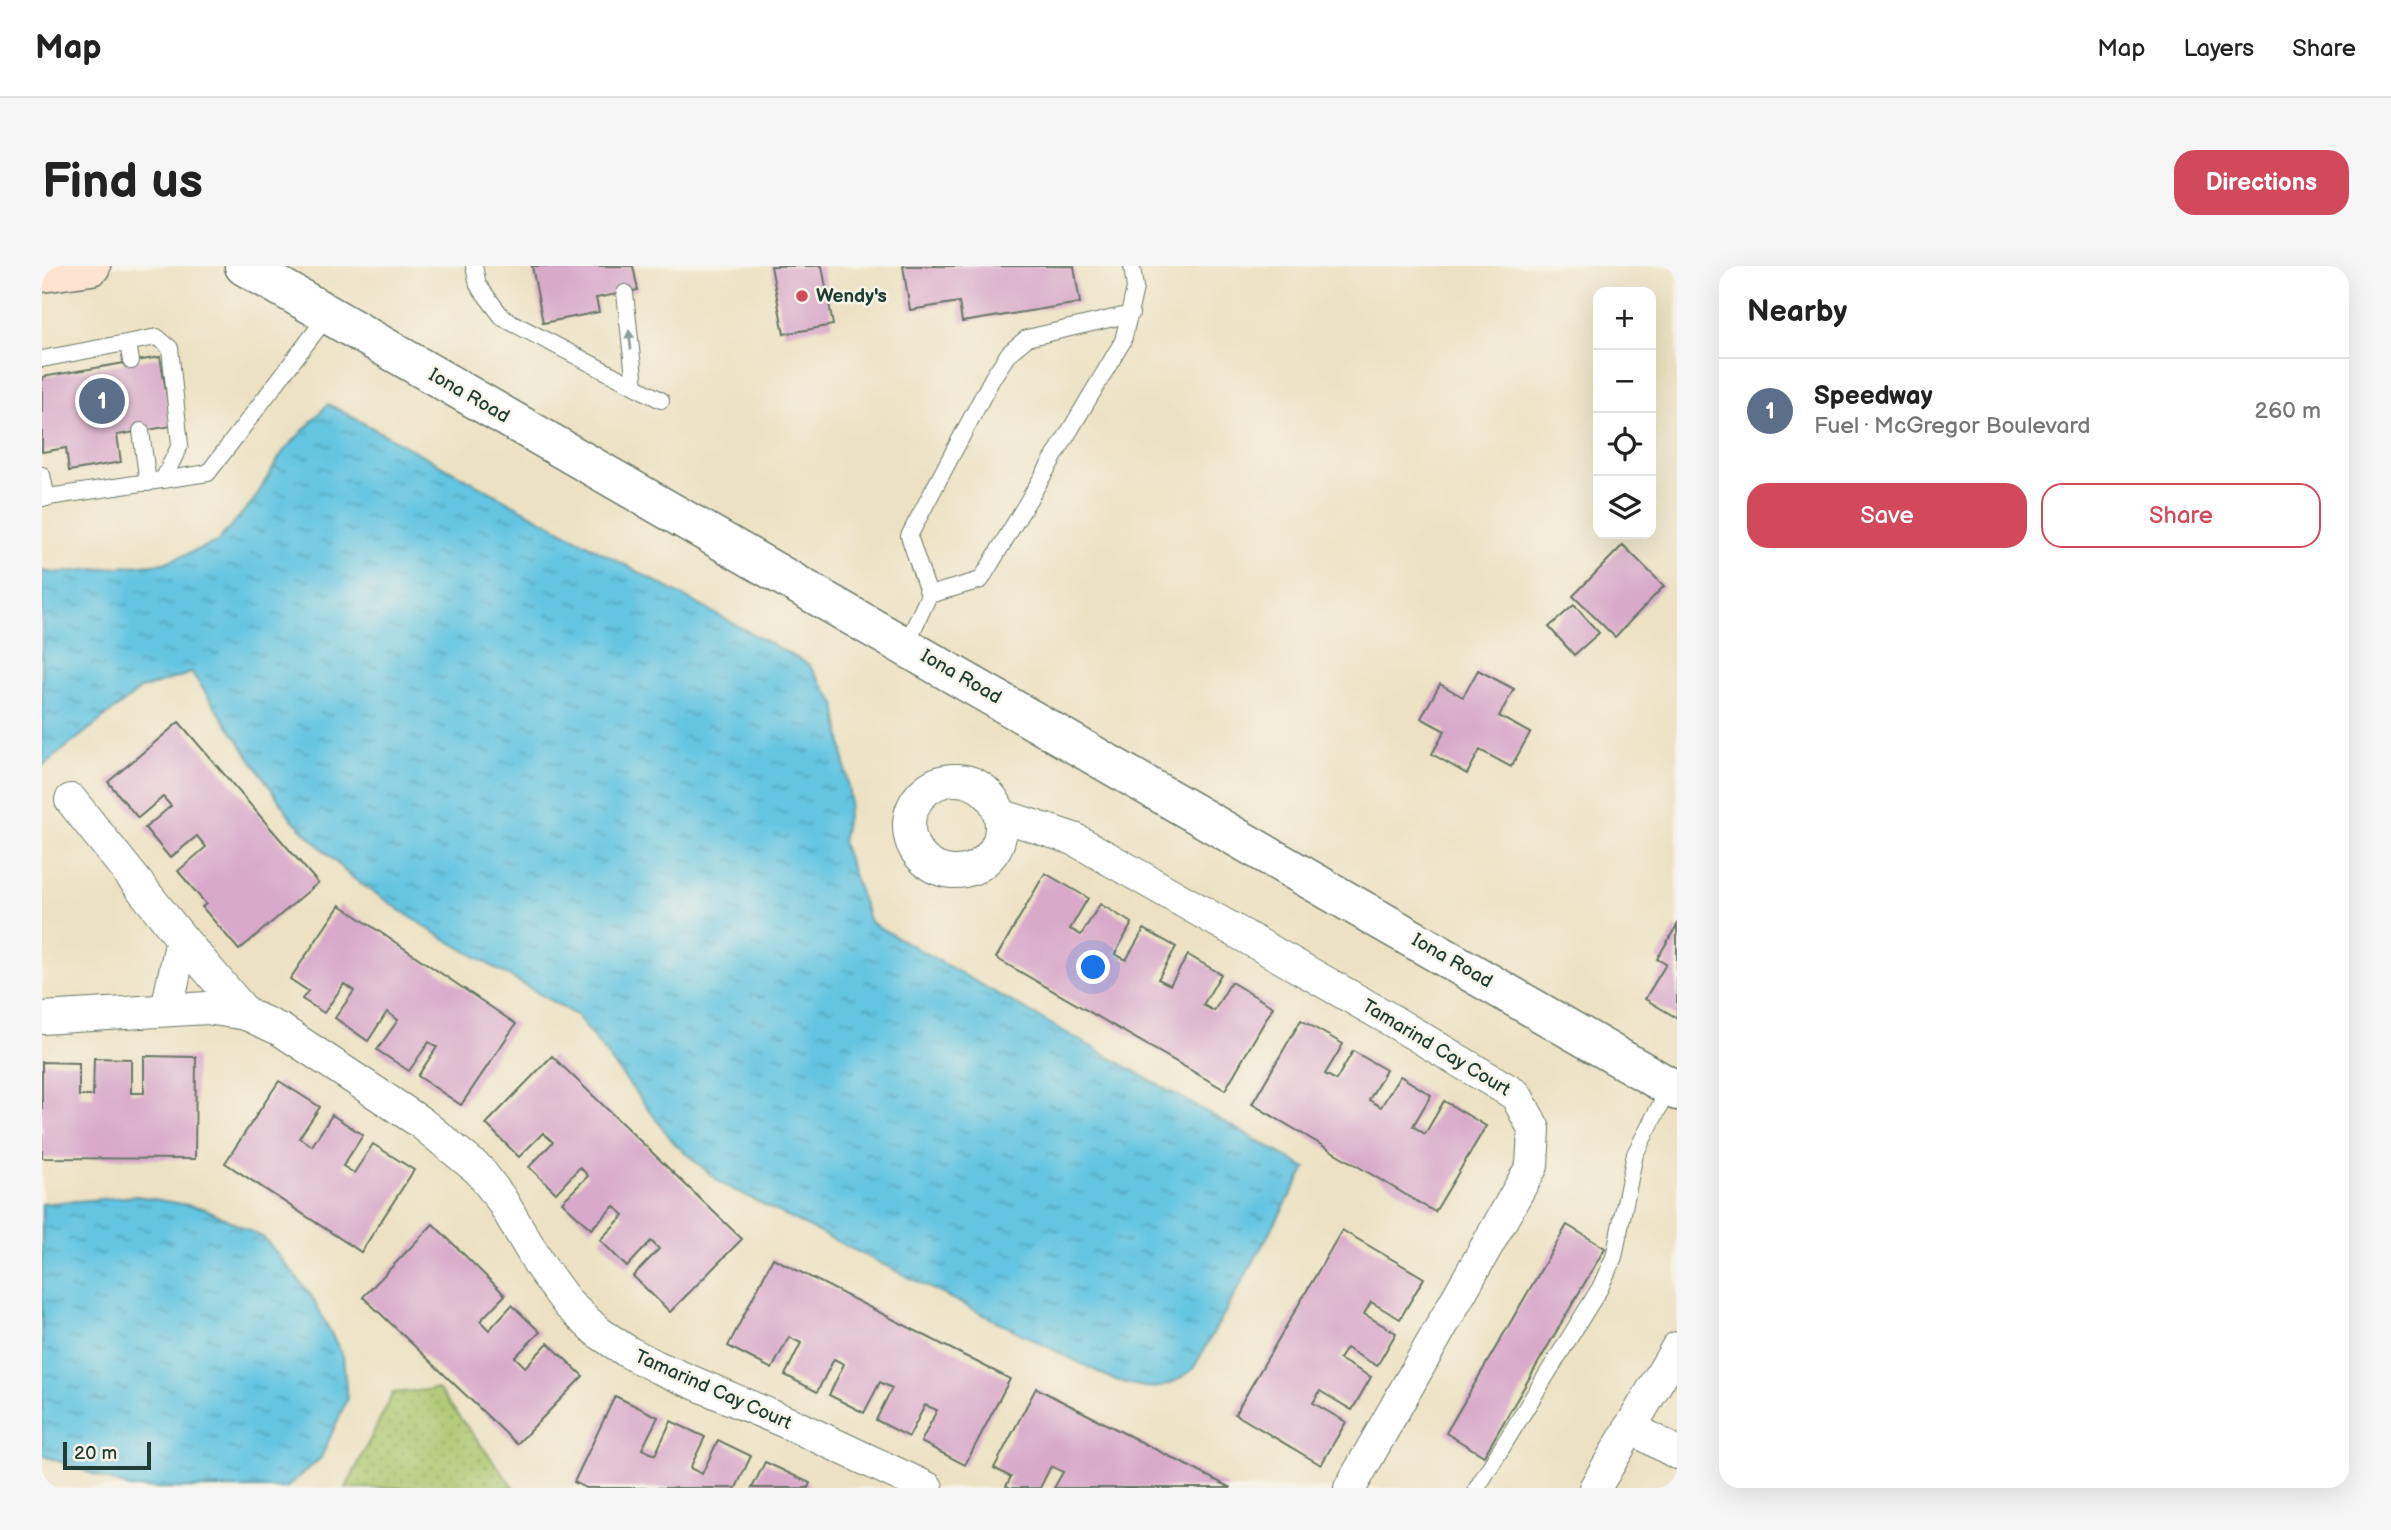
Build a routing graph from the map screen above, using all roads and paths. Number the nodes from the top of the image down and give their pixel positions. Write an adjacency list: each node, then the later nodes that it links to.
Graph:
1 (91, 266): 5 (main road)
2 (244, 266): 8 (street, Iona Road)
3 (474, 266): 12 (lane)
4 (1132, 266): 7 (lane)
5 (42, 273)
6 (625, 293): 12 (lane, one-way to 6)
7 (1131, 314): 18 (lane); 18 (lane)
8 (328, 315): 16 (lane); 19 (street, Iona Road)
9 (128, 343): 10 (lane); 11 (lane); 16 (lane)
10 (42, 359)
11 (131, 362)
12 (635, 386): 13 (lane)
13 (661, 400)
14 (141, 431): 16 (lane)
15 (42, 475): 17 (lane)
16 (155, 481): 17 (lane)
17 (45, 498)
18 (929, 595): 19 (lane)
19 (906, 645): 26 (street, Iona Road)
20 (71, 800): 22 (street, Tamarind Cay Court)
21 (1000, 815): 31 (street, Tamarind Cay Court)
22 (182, 939): 23 (street); 24 (street, Tamarind Cay Court)
23 (167, 1009): 24 (street, Tamarind Cay Court); 25 (street, Tamarind Cay Court)
24 (246, 1014): 30 (street, Tamarind Cay Court)
25 (42, 1018)
26 (1674, 1088): 32 (lane)
27 (1677, 1348): 28 (street)
28 (1630, 1427): 29 (street); 33 (street)
29 (1677, 1454)
30 (927, 1488)
31 (1350, 1488)
32 (1477, 1488)
33 (1595, 1488)

